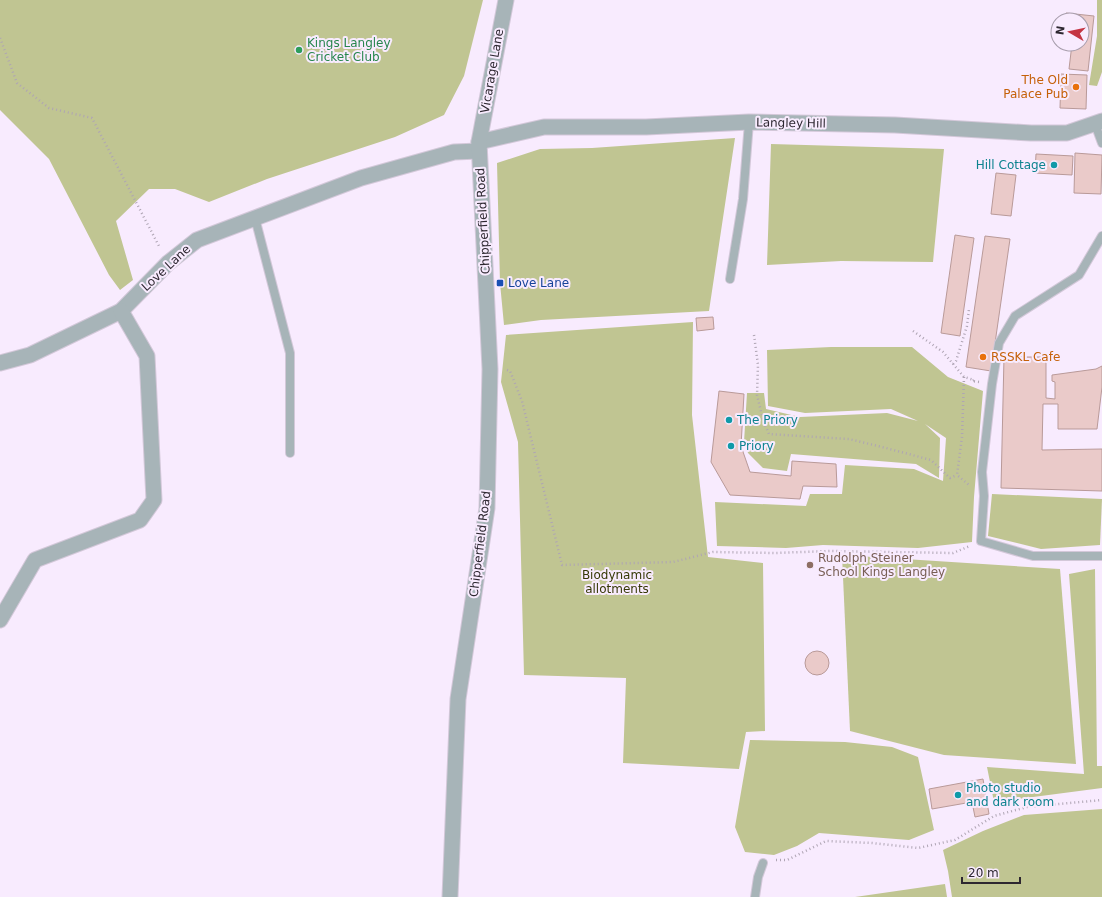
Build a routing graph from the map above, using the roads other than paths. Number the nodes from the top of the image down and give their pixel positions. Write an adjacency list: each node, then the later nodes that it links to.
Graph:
1 (506, 0): 5 (street, Vicarage Lane)
2 (749, 122): 3 (street, Langley Hill); 5 (street, Langley Hill); 8 (lane)
3 (1099, 123): 4 (lane)
4 (1102, 143)
5 (479, 147): 6 (street, Love Lane); 15 (street, Chipperfield Road)
6 (256, 218): 9 (street, Love Lane); 11 (lane)
7 (1102, 236): 12 (lane)
8 (730, 279)
9 (122, 311): 10 (street, Love Lane); 13 (street)
10 (0, 363)
11 (290, 453)
12 (1102, 556)
13 (0, 620)
14 (763, 863): 16 (lane)
15 (450, 897)
16 (756, 897)

